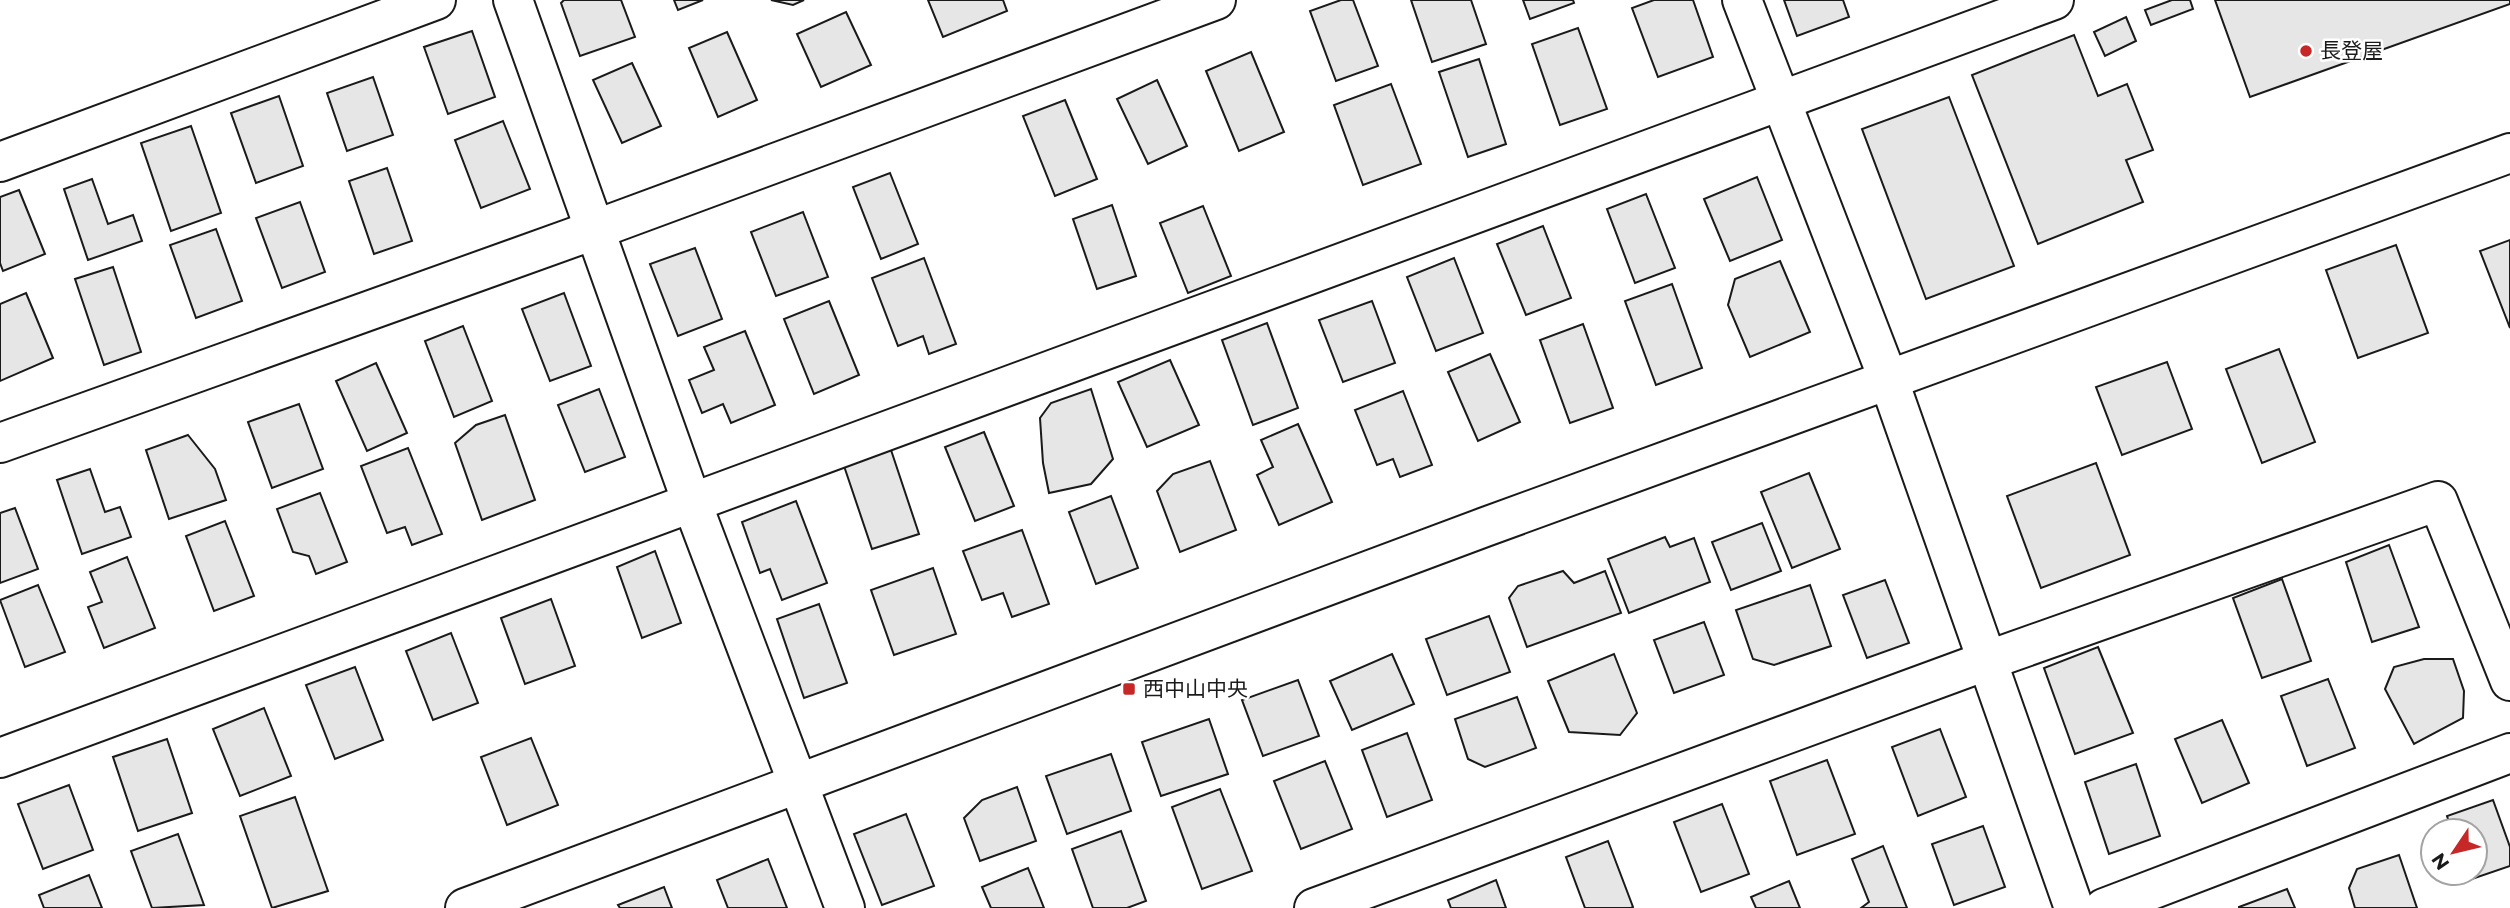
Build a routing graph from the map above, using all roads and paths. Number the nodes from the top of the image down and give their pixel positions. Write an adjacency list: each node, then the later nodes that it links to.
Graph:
1 (436, 0): 8 (street)
2 (513, 0): 9 (street)
3 (1216, 0): 9 (street)
4 (1742, 0): 6 (street)
5 (2054, 0): 6 (street)
6 (1779, 102): 10 (street); 12 (street)
7 (2510, 153): 10 (street)
8 (0, 162)
9 (594, 230): 11 (street); 12 (street)
10 (1889, 381): 13 (street); 17 (street)
11 (0, 443)
12 (692, 503): 16 (street); 17 (street)
13 (1986, 661): 14 (street); 20 (street); 21 (street)
14 (2510, 681)
15 (2510, 753): 22 (street)
16 (0, 758)
17 (799, 782): 18 (street); 19 (street)
18 (465, 908)
19 (845, 908)
20 (1314, 908)
21 (2074, 908)
22 (2104, 908)

